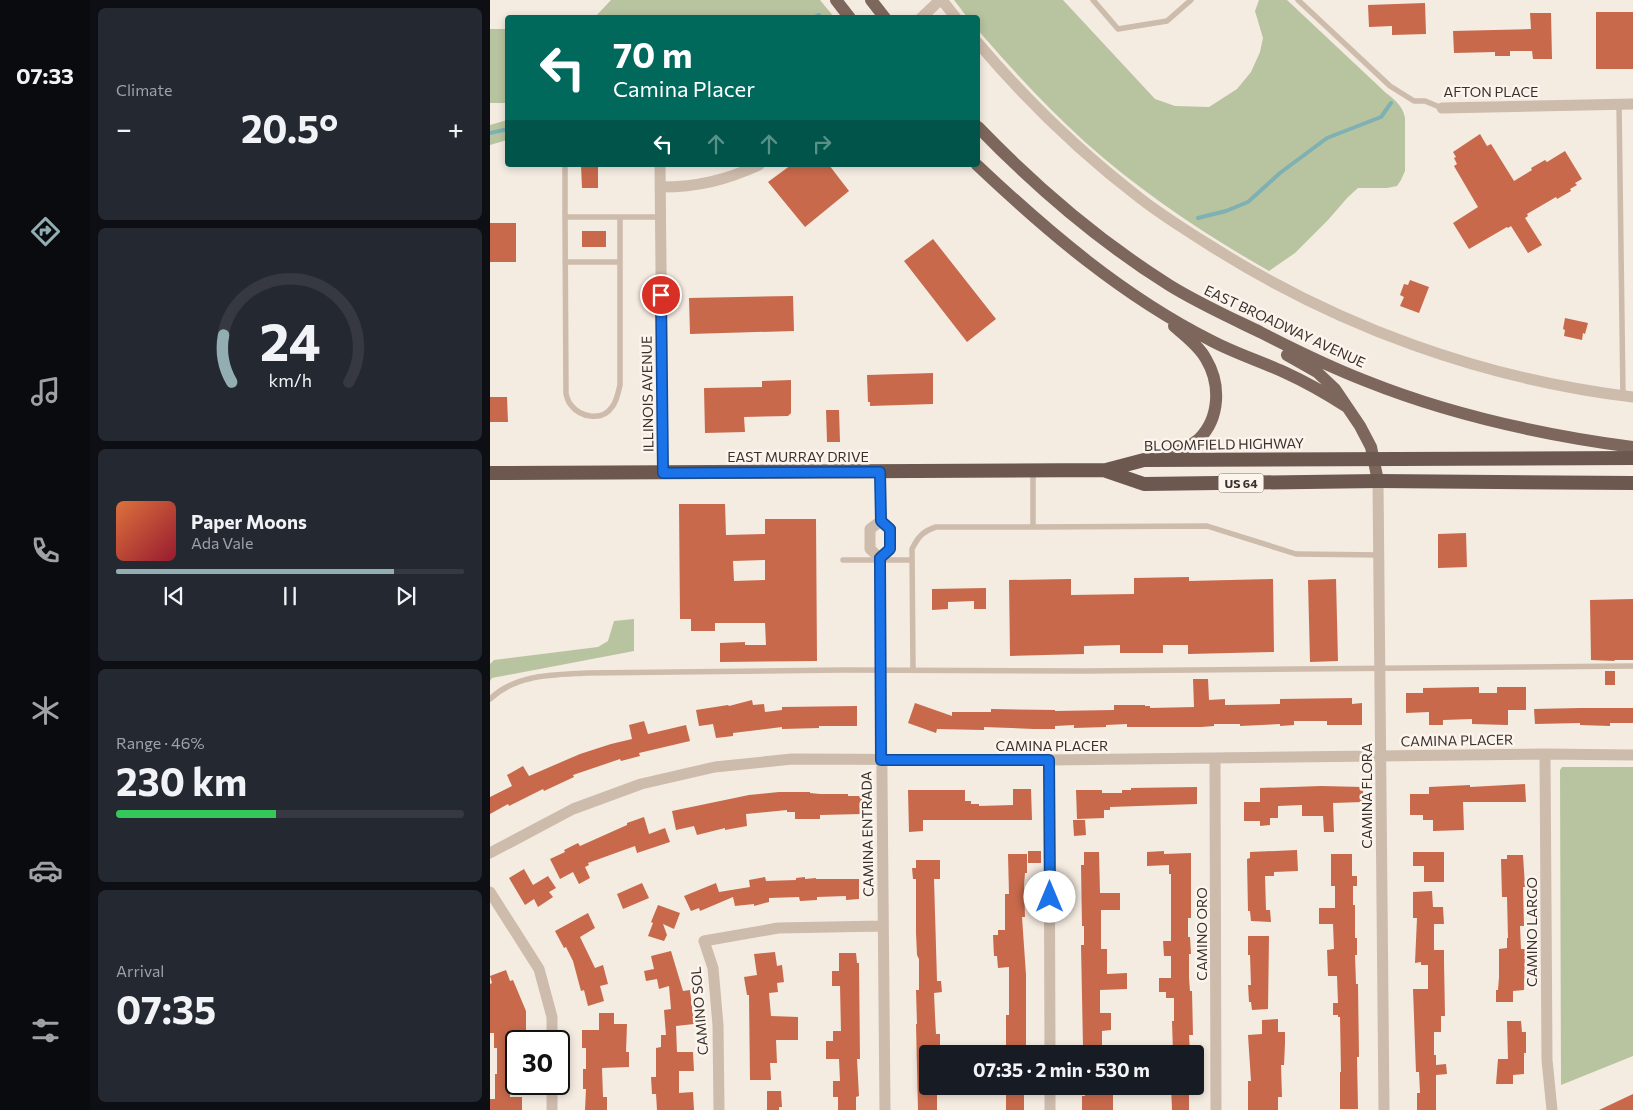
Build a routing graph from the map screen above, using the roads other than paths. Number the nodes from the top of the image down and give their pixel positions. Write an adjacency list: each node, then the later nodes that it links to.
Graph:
1 (836, 0): 7 (main road)
2 (871, 0): 8 (main road)
3 (941, 0): 9 (street); 10 (street)
4 (1093, 0): 5 (lane)
5 (1191, 0)
6 (1298, 0): 14 (lane, AFTON PLACE)
7 (848, 15)
8 (883, 15)
9 (925, 15)
10 (954, 15)
11 (980, 46): 28 (street)
12 (1619, 104): 13 (street, AFTON PLACE); 14 (street, AFTON PLACE); 28 (lane)
13 (1633, 104)
14 (1442, 108)
15 (980, 129): 26 (main road, EAST BROADWAY AVENUE)
16 (565, 167): 22 (lane)
17 (660, 167): 20 (street, ILLINOIS AVENUE)
18 (755, 167): 20 (street)
19 (978, 167): 27 (main road)
20 (661, 187): 21 (street, ILLINOIS AVENUE)
21 (660, 216): 23 (lane); 38 (street, ILLINOIS AVENUE)
22 (565, 217): 23 (lane); 24 (lane)
23 (620, 217): 25 (lane)
24 (566, 262): 25 (lane); 25 (lane)
25 (620, 262)
26 (1188, 297): 29 (main road); 30 (main road, EAST BROADWAY AVENUE)
27 (1160, 312): 29 (main road); 33 (main road)
28 (1628, 396)
29 (1348, 406): 32 (main road)
30 (1633, 447)
31 (1633, 458): 32 (highway, BLOOMFIELD HIGHWAY / US 64)
32 (1374, 459): 33 (highway, BLOOMFIELD HIGHWAY / US 64); 39 (main road)
33 (1144, 460): 34 (highway, BLOOMFIELD HIGHWAY / US 64)
34 (1106, 470): 35 (highway, EAST MURRAY DRIVE / US 64); 39 (highway, US 64)
35 (1033, 471): 36 (highway, EAST MURRAY DRIVE / US 64); 42 (lane)
36 (880, 472): 38 (highway, EAST MURRAY DRIVE / US 64); 41 (street, CAMINA ENTRADA)
37 (490, 473): 38 (highway, EAST MURRAY DRIVE / US 64)
38 (663, 473)
39 (1378, 481): 40 (highway, US 64); 43 (street, CAMINA FLORA)
40 (1633, 483)
41 (881, 521): 44 (street, CAMINA ENTRADA); 44 (street, CAMINA ENTRADA)
42 (1033, 527): 43 (lane); 46 (lane)
43 (1380, 554): 48 (street, CAMINA FLORA)
44 (880, 559): 45 (lane); 46 (lane); 49 (street, CAMINA ENTRADA)
45 (843, 560)
46 (912, 560): 50 (lane)
47 (1633, 666): 48 (lane)
48 (1380, 668): 50 (lane); 54 (street, CAMINA FLORA)
49 (881, 670): 50 (lane); 51 (lane); 56 (street, CAMINA ENTRADA)
50 (913, 670)
51 (490, 699)
52 (1545, 754): 53 (street, CAMINA PLACER); 54 (street, CAMINA PLACER); 71 (street, CAMINO LARGO)
53 (1633, 755)
54 (1380, 756): 55 (street, CAMINA PLACER); 70 (street, CAMINA FLORA)
55 (1215, 758): 57 (street, CAMINA PLACER); 69 (street, CAMINO ORO)
56 (881, 760): 57 (street, CAMINA PLACER); 58 (street, CAMINA PLACER); 60 (street, CAMINA ENTRADA)
57 (1049, 760): 62 (street)
58 (490, 853)
59 (490, 892): 61 (street)
60 (883, 926): 66 (street, CAMINO SOL); 67 (street, CAMINA ENTRADA)
61 (552, 1030)
62 (1050, 1045)
63 (552, 1095): 65 (street)
64 (1050, 1095): 68 (street)
65 (552, 1110)
66 (719, 1110)
67 (885, 1110)
68 (1050, 1110)
69 (1216, 1110)
70 (1384, 1110)
71 (1552, 1110)

